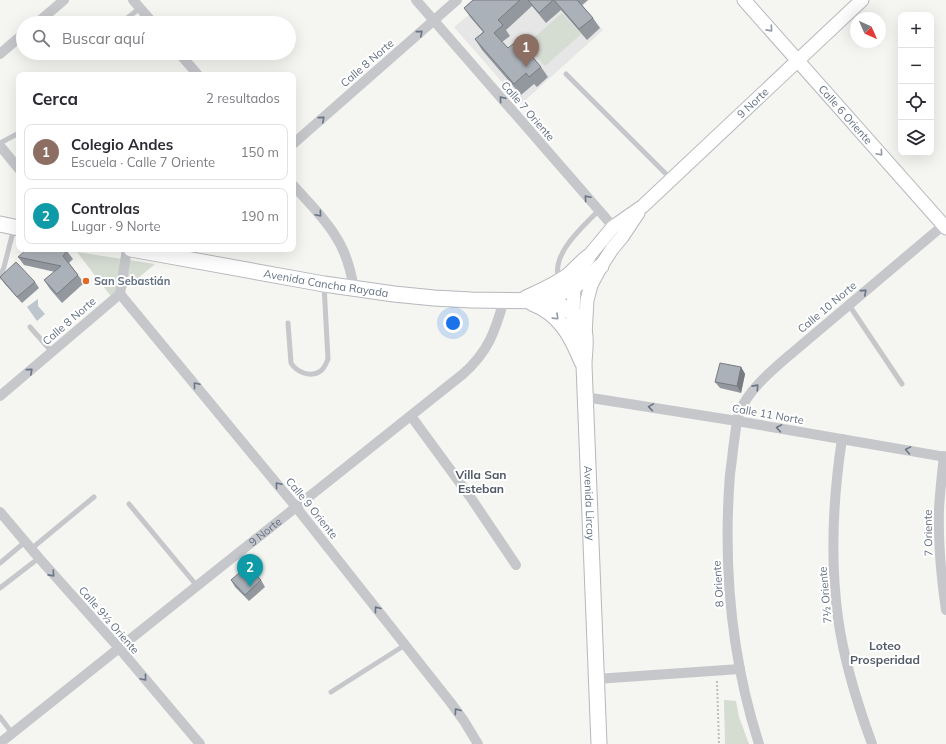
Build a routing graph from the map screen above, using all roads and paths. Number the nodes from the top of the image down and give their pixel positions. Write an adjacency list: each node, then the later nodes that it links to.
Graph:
1 (64, 0): 7 (street)
2 (416, 0): 10 (street, Calle 7 Oriente)
3 (457, 0): 10 (street, Calle 8 Norte)
4 (744, 0): 14 (main road, Calle 6 Oriente, one-way to 14)
5 (862, 0): 14 (main road, 9 Norte)
6 (137, 4): 8 (lane); 9 (street)
7 (45, 16)
8 (127, 16)
9 (147, 16)
10 (434, 20): 18 (street, Calle 8 Norte, one-way to 10); 25 (street, Calle 7 Oriente, one-way to 10)
11 (16, 40): 12 (street)
12 (0, 54)
13 (185, 60): 15 (street)
14 (798, 61): 22 (main road, 9 Norte); 26 (main road, Calle 6 Oriente, one-way to 26)
15 (195, 72)
16 (566, 74): 22 (lane)
17 (16, 135): 19 (lane)
18 (296, 141)
19 (0, 143)
20 (0, 146): 21 (street)
21 (16, 165)
22 (672, 179): 24 (main road, 9 Norte)
23 (296, 188): 38 (street, one-way to 38)
24 (643, 206): 28 (main road, 9 Norte); 29 (main road, 9 Norte)
25 (598, 210): 28 (street, Calle 7 Oriente); 35 (lane)
26 (945, 225): 43 (street, Calle 10 Norte, one-way to 26)
27 (11, 226): 34 (lane)
28 (613, 227): 29 (street, Calle 7 Oriente); 32 (main road, 9 Norte)
29 (622, 237): 33 (main road, 9 Norte)
30 (127, 252): 39 (street)
31 (170, 252): 36 (main road, Avenida Cancha Rayada)
32 (588, 257): 35 (main road); 37 (main road)
33 (601, 266): 37 (main road); 47 (main road)
34 (0, 277)
35 (559, 282): 41 (main road)
36 (324, 284): 38 (main road, Avenida Cancha Rayada); 45 (lane)
37 (574, 286): 42 (main road); 44 (main road)
38 (354, 289): 40 (main road, Avenida Cancha Rayada)
39 (120, 294): 48 (street, Calle 8 Norte); 59 (street, Calle 9 Oriente, one-way to 39)
40 (504, 300): 41 (main road, Avenida Cancha Rayada); 53 (street, 9 Norte)
41 (522, 300): 42 (main road, Avenida Cancha Rayada); 47 (main road, Avenida Cancha Rayada, one-way to 47)
42 (542, 300): 44 (main road, Avenida Cancha Rayada)
43 (849, 305): 50 (lane); 54 (street, Calle 10 Norte, one-way to 43)
44 (573, 314): 47 (main road, Avenida Cancha Rayada)
45 (288, 323)
46 (30, 327): 48 (lane)
47 (580, 339): 49 (main road, Avenida Cancha Rayada)
48 (52, 352): 51 (street, Calle 8 Norte, one-way to 48)
49 (584, 365): 52 (main road, Avenida Lircay)
50 (902, 384)
51 (0, 396)
52 (585, 397): 54 (street, Calle 11 Norte, one-way to 52); 72 (main road, Avenida Lircay)
53 (411, 416): 59 (street, 9 Norte); 64 (street)
54 (737, 421): 55 (street, Calle 11 Norte, one-way to 54); 70 (street, 8 Oriente)
55 (842, 439): 56 (street, Calle 11 Norte, one-way to 55); 82 (street, 7½ Oriente)
56 (945, 456): 67 (street, 7 Oriente)
57 (94, 497): 61 (lane)
58 (129, 504): 65 (lane)
59 (296, 507): 65 (street, 9 Norte); 68 (street, Calle 9 Oriente, one-way to 59)
60 (0, 512): 61 (street, Calle 9½ Oriente)
61 (28, 545): 62 (street, Calle 9½ Oriente); 63 (lane)
62 (39, 558): 66 (lane); 69 (street, Calle 9½ Oriente, one-way to 69)
63 (0, 563)
64 (516, 565)
65 (197, 586): 69 (street, 9 Norte)
66 (0, 588)
67 (946, 610)
68 (405, 645): 73 (lane); 78 (street, Calle 9 Oriente, one-way to 68)
69 (119, 648): 75 (street, 9 Norte); 77 (street, Calle 9½ Oriente, one-way to 77)
70 (740, 669): 71 (street); 81 (street, 8 Oriente)
71 (716, 670): 72 (street); 80 (path)
72 (596, 679): 79 (main road, Avenida Lircay)
73 (331, 692)
74 (0, 717): 75 (lane)
75 (12, 733): 76 (street, 9 Norte)
76 (0, 743)
77 (200, 744)
78 (478, 744)
79 (599, 744)
80 (719, 744)
81 (759, 744)
82 (872, 744)

